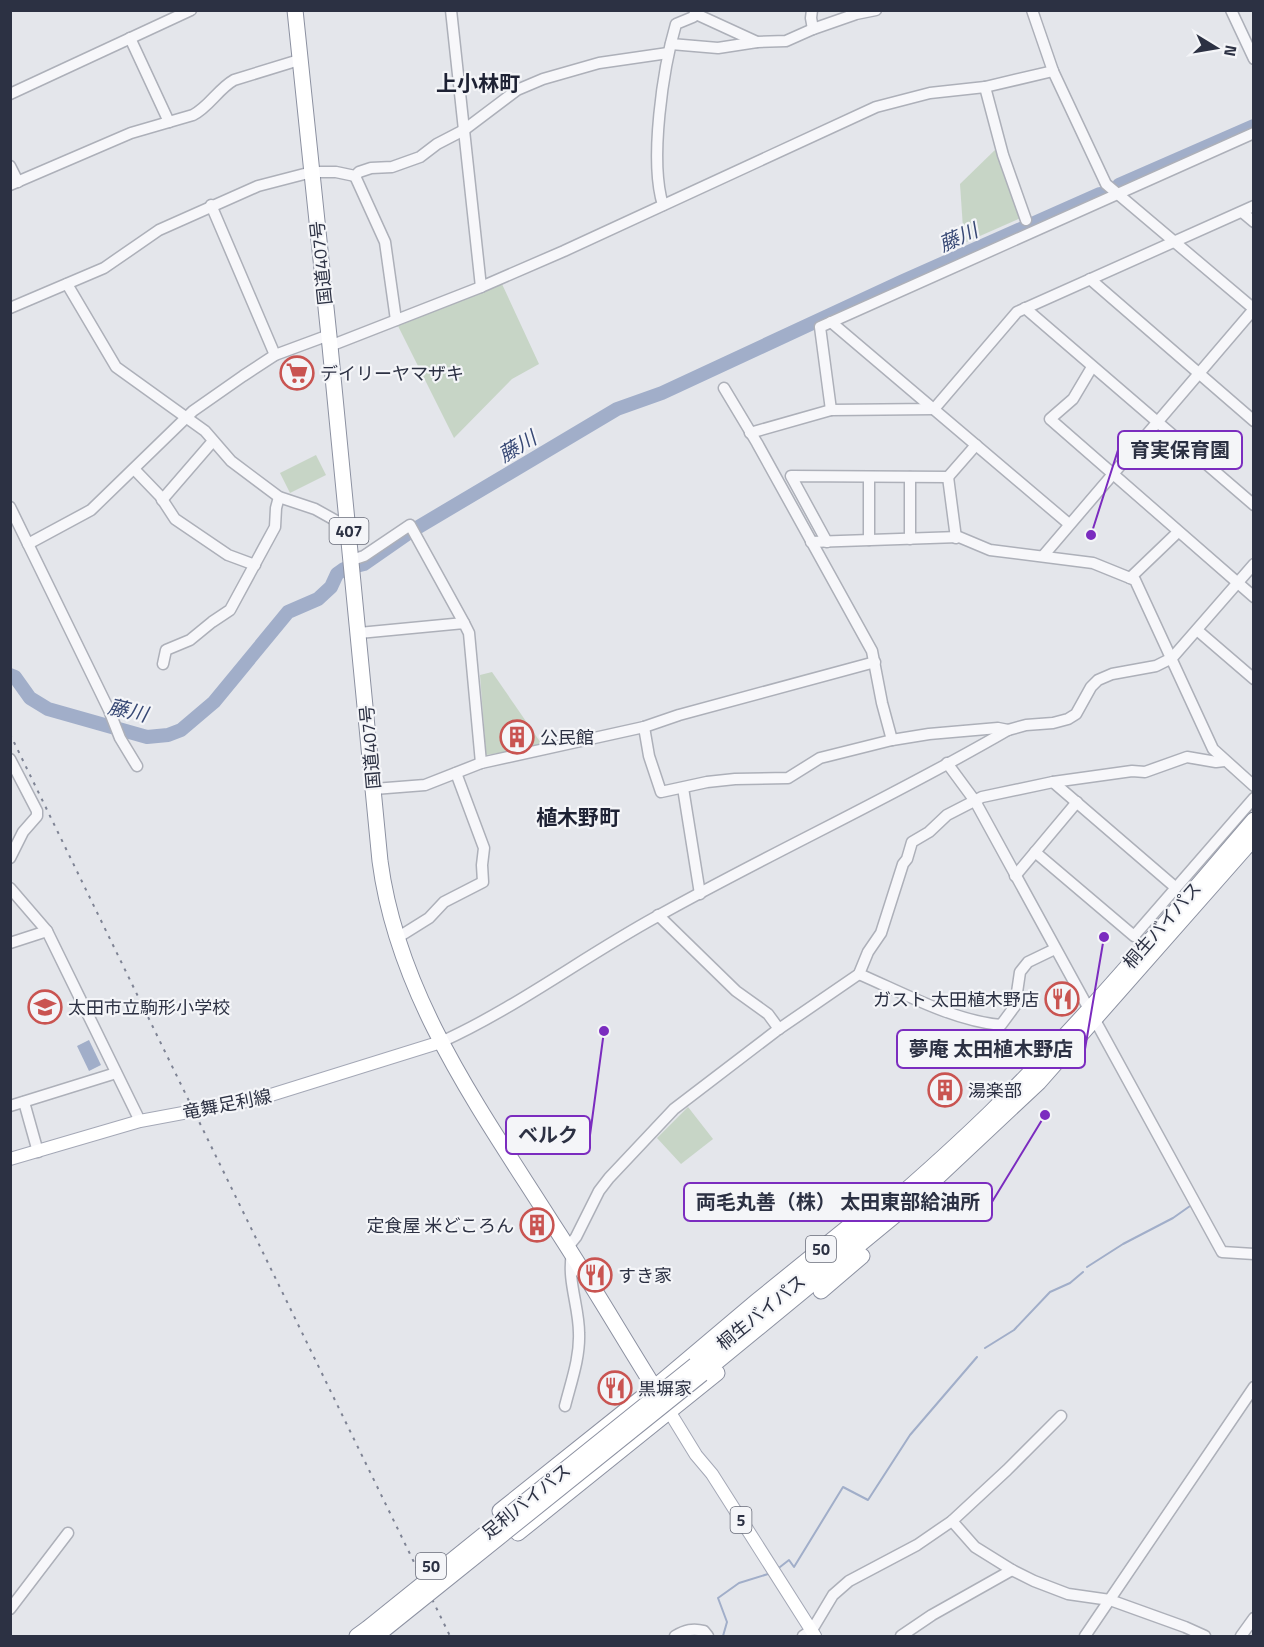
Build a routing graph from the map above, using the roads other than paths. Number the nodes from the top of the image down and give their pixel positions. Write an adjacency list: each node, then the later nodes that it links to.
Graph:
1 (191, 10): 10 (street)
2 (295, 10): 14 (highway, 国道407号 / 407)
3 (451, 10): 19 (street)
4 (812, 10): 9 (street)
5 (876, 10): 9 (street)
6 (1032, 10): 15 (street)
7 (1231, 10): 13 (street)
8 (697, 12): 11 (street); 12 (street)
9 (813, 29): 11 (street)
10 (130, 38): 17 (street); 18 (street)
11 (758, 42): 12 (street)
12 (670, 48): 19 (street); 27 (street)
13 (1254, 59)
14 (299, 60): 18 (street); 22 (highway, 国道407号 / 407)
15 (1053, 71): 16 (street); 25 (street)
16 (985, 87): 27 (street); 30 (street)
17 (10, 94)
18 (169, 122): 24 (street)
19 (464, 130): 23 (street); 35 (street)
20 (1254, 133): 25 (street)
21 (10, 166): 24 (street)
22 (312, 172): 23 (street); 26 (street); 41 (highway, 国道407号 / 407)
23 (355, 176): 39 (street)
24 (14, 184)
25 (1117, 195): 32 (street); 40 (street)
26 (211, 205): 34 (street); 42 (street)
27 (663, 205): 35 (street)
28 (1254, 207): 29 (street)
29 (1242, 212): 31 (street); 32 (street)
30 (1026, 220)
31 (1254, 222)
32 (1173, 242): 33 (street); 38 (street)
33 (1090, 279): 37 (street); 44 (street)
34 (67, 285): 36 (street); 48 (street)
35 (481, 287): 39 (street)
36 (10, 308)
37 (1024, 308): 43 (street); 46 (street)
38 (1254, 309): 44 (street)
39 (396, 320): 41 (street)
40 (831, 322): 46 (street); 47 (street)
41 (330, 340): 42 (street); 64 (highway, 国道407号 / 407)
42 (275, 355): 48 (street)
43 (1092, 367): 50 (street); 55 (street)
44 (1198, 374): 49 (street); 50 (street)
45 (724, 388): 51 (street)
46 (934, 409): 47 (street); 53 (street)
47 (831, 410): 51 (street)
48 (186, 419): 52 (street); 54 (street)
49 (1254, 421)
50 (1157, 423): 55 (street); 61 (street)
51 (750, 434): 69 (street)
52 (213, 441): 59 (street); 60 (street)
53 (976, 445): 58 (street); 63 (street)
54 (134, 469): 60 (street); 71 (street)
55 (1112, 474): 63 (street); 65 (street)
56 (869, 477): 57 (street); 68 (street); 70 (street)
57 (910, 477): 58 (street); 67 (street)
58 (948, 477): 66 (street)
59 (279, 497): 64 (street); 75 (street)
60 (162, 500): 75 (street)
61 (1254, 505)
62 (10, 507): 71 (street)
63 (1069, 524): 72 (street)
64 (349, 528): 73 (highway, 国道407号 / 407)
65 (1178, 532): 76 (street); 77 (street)
66 (956, 537): 67 (street); 72 (street)
67 (910, 539): 68 (street)
68 (869, 540): 70 (street)
69 (811, 542): 70 (street); 83 (street)
70 (827, 542)
71 (28, 544): 93 (street)
72 (1043, 556): 76 (street)
73 (352, 560): 79 (street); 81 (highway, 国道407号 / 407)
74 (1254, 564): 77 (street)
75 (255, 565): 84 (street)
76 (1130, 578): 82 (street)
77 (1237, 583): 78 (street); 80 (street)
78 (1254, 597)
79 (464, 623): 81 (street); 91 (street)
80 (1197, 630): 82 (street); 85 (street)
81 (358, 633): 98 (highway, 国道407号 / 407)
82 (1172, 658): 87 (street); 90 (street)
83 (875, 662): 86 (street); 88 (street)
84 (163, 664)
85 (1254, 679)
86 (644, 727): 91 (street); 97 (street)
87 (1008, 730): 88 (street); 92 (street)
88 (892, 740): 97 (street)
89 (10, 759): 105 (street)
90 (1224, 761): 95 (street); 96 (street)
91 (481, 763): 94 (street)
92 (947, 763): 100 (street); 109 (street)
93 (137, 766)
94 (456, 773): 98 (street); 112 (street)
95 (1053, 782): 100 (street); 101 (street)
96 (1254, 786)
97 (683, 788): 109 (street)
98 (374, 789): 112 (highway, 国道407号 / 407)
99 (1254, 798): 107 (street)
100 (975, 801): 106 (street); 115 (street)
101 (1077, 802): 104 (street); 107 (street)
102 (1254, 820): 116 (highway, 桐生バイパス / 50)
103 (1254, 838): 116 (highway, 桐生バイパス / 50)
104 (1035, 852): 106 (street); 107 (street)
105 (10, 858)
106 (1015, 876): 114 (street)
107 (1175, 887)
108 (10, 888): 111 (street)
109 (700, 894): 110 (street)
110 (658, 915): 117 (street); 118 (street)
111 (47, 931): 113 (street); 119 (street)
112 (397, 938): 118 (highway, 国道407号 / 407)
113 (10, 943)
114 (1055, 949): 115 (street); 116 (street)
115 (860, 974): 117 (street)
116 (1092, 1015): 122 (highway, 桐生バイパス / 50); 124 (highway, 桐生バイパス / 50); 128 (street)
117 (779, 1029): 127 (street)
118 (441, 1042): 123 (main road, 竜舞足利線); 127 (highway, 国道407号 / 407)
119 (116, 1073): 120 (street); 123 (street)
120 (24, 1102): 121 (street); 125 (street)
121 (10, 1106)
122 (990, 1113): 129 (highway, 桐生バイパス / 50); 130 (highway, 50)
123 (140, 1121): 125 (main road, 竜舞足利線)
124 (985, 1134): 129 (highway, 桐生バイパス / 50); 133 (highway, 50)
125 (38, 1152): 126 (main road, 竜舞足利線)
126 (10, 1159)
127 (570, 1250): 130 (highway, 国道407号 / 407); 132 (street)
128 (1254, 1254)
129 (698, 1370): 141 (highway, 足利バイパス / 50, bridge)
130 (654, 1388): 133 (highway, 国道407号 / 407); 141 (highway, 50, bridge)
131 (1254, 1388): 138 (street)
132 (565, 1406)
133 (669, 1411): 142 (main road, 5); 143 (highway, 50)
134 (1060, 1416): 135 (street)
135 (952, 1521): 137 (street); 142 (street)
136 (68, 1533): 139 (street)
137 (1012, 1570): 138 (street); 146 (street)
138 (1110, 1600): 147 (street); 148 (street)
139 (10, 1610)
140 (1254, 1618): 149 (street)
141 (367, 1634)
142 (810, 1634)
143 (382, 1636)
144 (675, 1636): 145 (street)
145 (708, 1636)
146 (901, 1636)
147 (1085, 1636)
148 (1205, 1636)
149 (1241, 1636)

